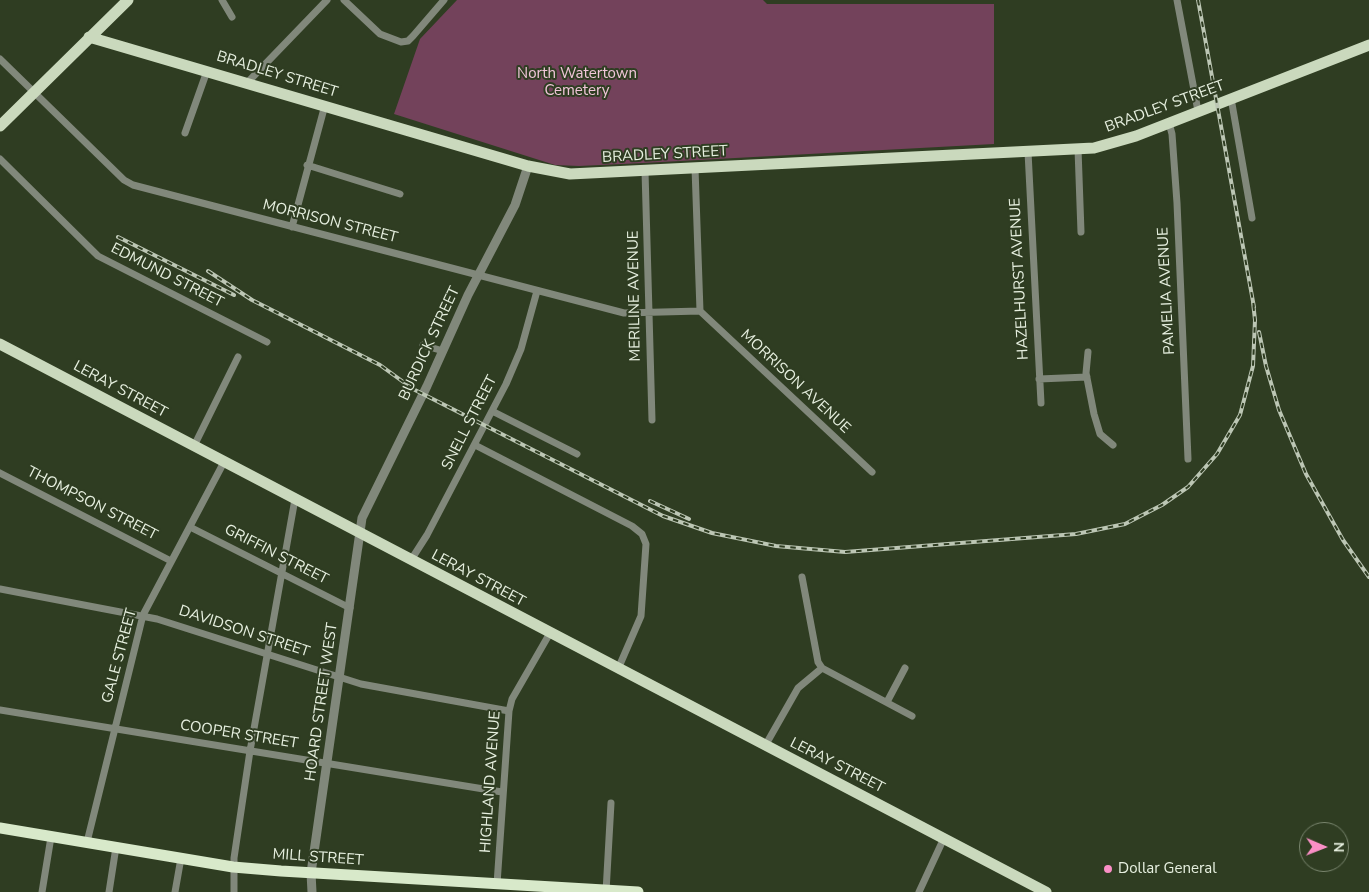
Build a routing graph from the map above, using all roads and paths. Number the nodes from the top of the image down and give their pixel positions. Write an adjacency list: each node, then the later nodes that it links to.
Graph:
1 (128, 0): 8 (main road)
2 (222, 0): 7 (street)
3 (327, 0): 12 (street)
4 (344, 0): 5 (street)
5 (444, 0)
6 (1177, 0): 16 (street)
7 (232, 17)
8 (90, 37): 11 (main road, BRADLEY STREET); 13 (main road)
9 (1369, 44): 14 (main road, BRADLEY STREET)
10 (0, 59): 13 (street, MORRISON STREET)
11 (207, 71): 12 (main road, BRADLEY STREET); 19 (street)
12 (247, 83): 15 (main road, BRADLEY STREET)
13 (34, 92): 18 (main road); 29 (street, MORRISON STREET)
14 (1231, 98): 16 (main road, BRADLEY STREET); 28 (street)
15 (325, 105): 23 (street); 24 (main road, BRADLEY STREET)
16 (1198, 111): 17 (main road, BRADLEY STREET)
17 (1169, 123): 20 (main road, BRADLEY STREET); 50 (street, PAMELIA AVENUE)
18 (0, 126)
19 (185, 134)
20 (1078, 150): 21 (main road, BRADLEY STREET); 30 (street)
21 (1028, 152): 25 (main road, BRADLEY STREET); 42 (street, HAZELHURST AVENUE)
22 (0, 159): 35 (street, EDMUND STREET)
23 (308, 165): 27 (street); 29 (street)
24 (528, 166): 26 (main road, BRADLEY STREET); 31 (street, BURDICK STREET)
25 (696, 168): 26 (main road, BRADLEY STREET); 33 (street)
26 (645, 171): 34 (street, MERILINE AVENUE)
27 (400, 194)
28 (1252, 218)
29 (292, 227): 31 (street, MORRISON STREET)
30 (1081, 232)
31 (478, 275): 32 (street, MORRISON STREET); 38 (street, BURDICK STREET)
32 (538, 291): 34 (street, MORRISON STREET); 44 (street, SNELL STREET)
33 (700, 311): 34 (street, MORRISON STREET); 52 (street, MORRISON AVENUE)
34 (650, 314): 45 (street, MERILINE AVENUE)
35 (267, 342)
36 (0, 344): 48 (main road, LERAY STREET)
37 (423, 345): 38 (street)
38 (443, 350): 56 (street, BURDICK STREET)
39 (1088, 352): 41 (street)
40 (238, 357): 48 (street)
41 (1087, 377): 42 (street); 47 (street)
42 (1039, 380): 43 (street, HAZELHURST AVENUE)
43 (1041, 404)
44 (492, 411): 46 (street, SNELL STREET); 49 (street)
45 (652, 420)
46 (475, 445): 57 (street, SNELL STREET); 68 (street)
47 (1113, 445)
48 (194, 446): 51 (main road, LERAY STREET)
49 (577, 454)
50 (1188, 459)
51 (224, 462): 54 (main road, LERAY STREET); 55 (street, GALE STREET)
52 (872, 472)
53 (0, 473): 58 (street, THOMPSON STREET)
54 (295, 500): 56 (main road, LERAY STREET); 59 (street)
55 (190, 527): 58 (street, GALE STREET); 59 (street, GRIFFIN STREET)
56 (360, 534): 57 (main road, LERAY STREET); 62 (street, HOARD STREET WEST)
57 (411, 560): 64 (main road, LERAY STREET)
58 (171, 561): 63 (street, GALE STREET)
59 (281, 573): 62 (street, GRIFFIN STREET); 65 (street)
60 (802, 577): 66 (street)
61 (0, 589): 63 (street, DAVIDSON STREET)
62 (350, 608): 69 (street, HOARD STREET WEST)
63 (143, 615): 65 (street, DAVIDSON STREET); 74 (street, GALE STREET)
64 (550, 633): 68 (main road, LERAY STREET); 72 (street, HIGHLAND AVENUE)
65 (266, 653): 69 (street, DAVIDSON STREET); 76 (street)
66 (822, 668): 70 (street); 75 (street)
67 (905, 668): 70 (street)
68 (618, 669): 75 (main road, LERAY STREET)
69 (340, 677): 72 (street, DAVIDSON STREET); 77 (street, HOARD STREET WEST)
70 (886, 702): 73 (street)
71 (0, 710): 74 (street, COOPER STREET)
72 (509, 711): 78 (street, HIGHLAND AVENUE)
73 (912, 716)
74 (114, 729): 76 (street, COOPER STREET); 83 (street, GALE STREET)
75 (765, 746): 82 (main road, LERAY STREET)
76 (250, 751): 77 (street, COOPER STREET); 86 (street)
77 (327, 764): 78 (street, COOPER STREET); 87 (street, HOARD STREET WEST)
78 (502, 792): 89 (street, HIGHLAND AVENUE)
79 (611, 803): 90 (street)
80 (0, 828): 81 (highway, MILL STREET)
81 (51, 837): 83 (highway, MILL STREET); 91 (street)
82 (944, 838): 88 (main road, LERAY STREET); 97 (street)
83 (87, 842): 84 (highway, MILL STREET)
84 (116, 847): 85 (highway, MILL STREET); 92 (street)
85 (181, 858): 86 (highway, MILL STREET); 93 (street)
86 (233, 867): 87 (highway, MILL STREET); 94 (street)
87 (311, 873): 89 (highway, MILL STREET); 95 (street, HOARD STREET WEST)
88 (1020, 879): 98 (main road); 99 (main road)
89 (497, 884): 90 (highway, MILL STREET)
90 (606, 891): 96 (highway, MILL STREET)
91 (42, 892)
92 (109, 892)
93 (175, 892)
94 (234, 892)
95 (312, 892)
96 (638, 892)
97 (919, 892)
98 (1036, 892)
99 (1046, 892)

